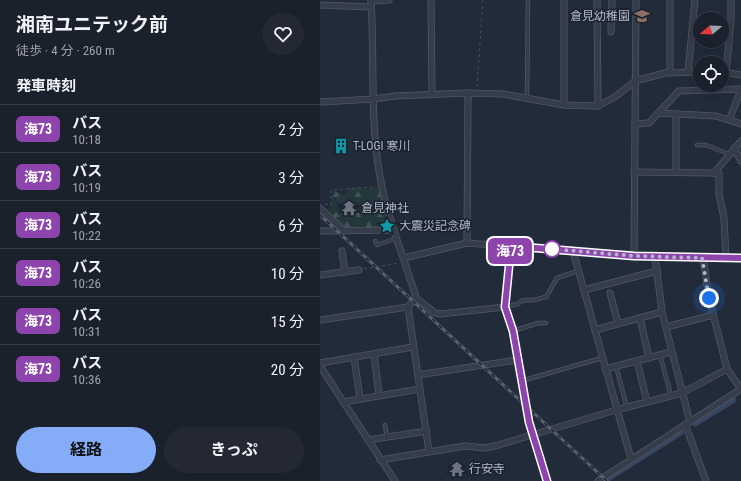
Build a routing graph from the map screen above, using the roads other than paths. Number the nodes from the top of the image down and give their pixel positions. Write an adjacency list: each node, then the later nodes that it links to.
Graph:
1 (389, 0): 11 (street)
2 (431, 0): 23 (street)
3 (528, 0): 24 (lane)
4 (564, 0): 27 (street)
5 (597, 0): 28 (street)
6 (612, 0): 13 (street)
7 (636, 0): 20 (street)
8 (670, 0): 15 (street)
9 (695, 0): 16 (street)
10 (731, 0): 14 (street)
11 (371, 3): 12 (street); 25 (street)
12 (320, 5)
13 (611, 32)
14 (726, 56)
15 (670, 72): 16 (street); 20 (street)
16 (688, 72): 17 (street)
17 (693, 72)
18 (729, 73): 19 (street)
19 (741, 75)
20 (635, 82): 28 (street); 32 (street)
21 (741, 90): 29 (street); 31 (street)
22 (468, 93): 23 (street); 24 (street); 49 (street)
23 (432, 94): 25 (street)
24 (527, 98): 27 (street)
25 (374, 99): 26 (street); 44 (street)
26 (320, 102)
27 (564, 105): 28 (street)
28 (598, 106)
29 (659, 113): 30 (street); 32 (street)
30 (676, 114): 31 (street); 40 (street)
31 (729, 120): 33 (street)
32 (635, 124): 39 (street)
33 (741, 124)
34 (741, 140): 36 (street)
35 (697, 145): 37 (lane)
36 (734, 148): 37 (street); 38 (street)
37 (729, 154): 41 (street)
38 (741, 161)
39 (634, 172): 40 (street); 53 (street)
40 (676, 172): 41 (street)
41 (714, 173): 56 (street)
42 (320, 208): 46 (street)
43 (320, 226): 45 (street)
44 (394, 230): 46 (street); 47 (street)
45 (323, 231): 46 (street)
46 (344, 231)
47 (397, 238): 48 (lane); 58 (street)
48 (375, 241)
49 (467, 243): 50 (street); 58 (street)
50 (511, 246): 51 (street); 68 (street)
51 (573, 251): 53 (street); 60 (street)
52 (342, 252): 62 (street)
53 (634, 256): 54 (street)
54 (655, 256): 55 (street); 61 (street)
55 (702, 258): 56 (street); 70 (street)
56 (726, 258): 57 (street)
57 (741, 258)
58 (404, 260): 66 (street)
59 (359, 270): 62 (street)
60 (578, 271): 64 (street); 68 (lane)
61 (656, 271): 64 (street); 69 (street)
62 (345, 272): 63 (street)
63 (320, 275)
64 (584, 290): 76 (street)
65 (610, 293): 74 (street)
66 (416, 298): 67 (street); 68 (street)
67 (408, 307): 72 (street); 78 (street)
68 (505, 307): 77 (street)
69 (662, 312): 71 (street); 75 (street)
70 (713, 315): 75 (street); 91 (street)
71 (640, 318): 74 (street); 84 (street)
72 (320, 320)
73 (546, 323): 77 (lane)
74 (618, 323): 76 (street)
75 (666, 327): 79 (street)
76 (595, 330): 83 (street)
77 (513, 331): 85 (street)
78 (413, 347): 80 (street); 92 (street)
79 (672, 352): 81 (street); 96 (street)
80 (374, 354): 82 (street); 97 (street)
81 (660, 355): 84 (street); 98 (lane)
82 (354, 357): 87 (street); 99 (street)
83 (602, 358): 90 (street); 93 (lane)
84 (649, 358): 86 (street)
85 (517, 360): 92 (street); 93 (street)
86 (637, 361): 89 (street); 101 (street)
87 (320, 363)
88 (320, 366): 100 (street)
89 (616, 366): 90 (street); 102 (lane)
90 (605, 369): 103 (street)
91 (727, 369): 95 (street); 96 (street)
92 (418, 375): 94 (street)
93 (522, 381): 107 (street)
94 (420, 389): 97 (street); 106 (street)
95 (741, 389): 104 (street)
96 (682, 393): 98 (street); 104 (street)
97 (380, 395): 99 (street)
98 (670, 396): 101 (street)
99 (360, 398): 100 (street)
100 (343, 402): 109 (street)
101 (647, 402): 102 (street)
102 (626, 408): 103 (street)
103 (616, 410): 107 (street); 111 (street)
104 (688, 423): 111 (street); 116 (street)
105 (385, 425): 108 (lane)
106 (427, 431): 108 (street); 110 (street)
107 (533, 435): 110 (street); 114 (street)
108 (387, 437): 109 (street)
109 (368, 440): 112 (street)
110 (429, 452): 112 (street)
111 (631, 459): 115 (street)
112 (380, 460): 113 (street)
113 (396, 481)
114 (547, 481)
115 (598, 481)
116 (706, 481)

